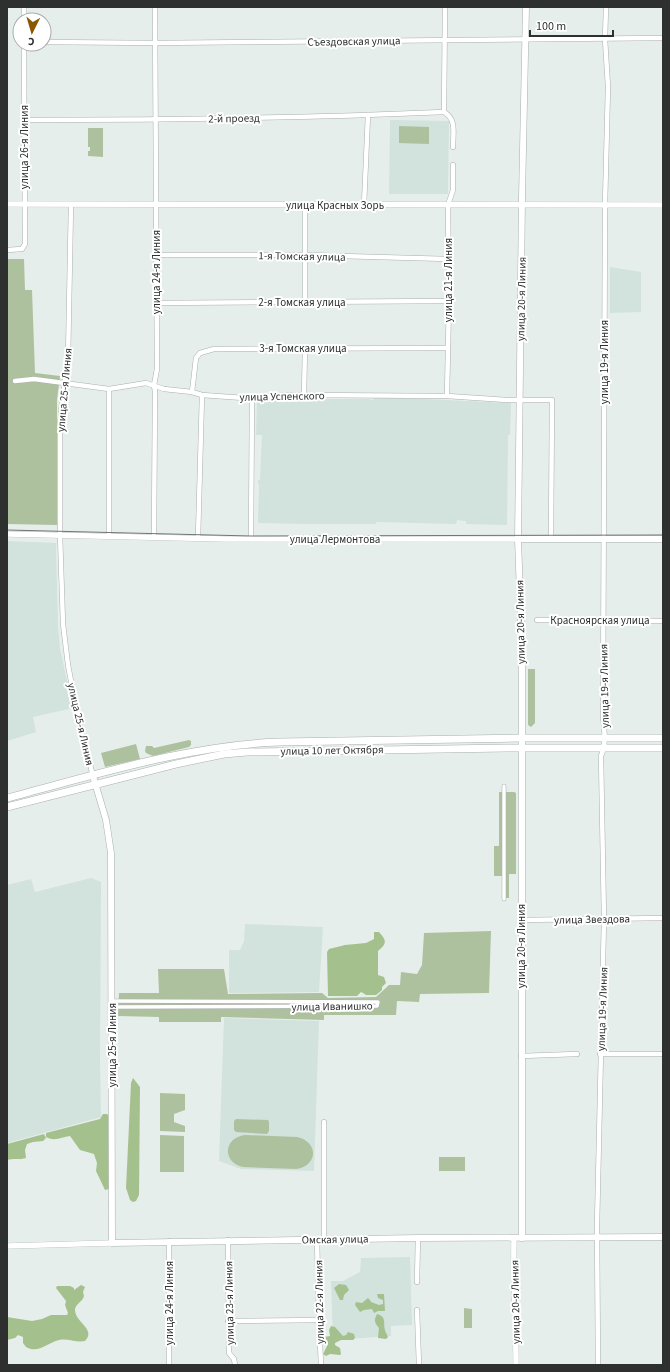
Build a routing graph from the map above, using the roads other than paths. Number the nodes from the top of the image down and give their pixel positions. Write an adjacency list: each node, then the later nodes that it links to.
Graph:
1 (155, 7): 10 (street, улица 24-я Линия)
2 (445, 7): 8 (street)
3 (526, 7): 6 (main road, улица 20-я Линия)
4 (606, 7): 7 (street, улица 19-я Линия)
5 (663, 38): 7 (street, Съездовская улица)
6 (525, 39): 7 (street, Съездовская улица); 8 (street, Съездовская улица); 25 (main road, улица 20-я Линия)
7 (605, 39): 26 (street, улица 19-я Линия)
8 (445, 40): 10 (street, Съездовская улица); 12 (street)
9 (52, 42): 10 (street, Съездовская улица)
10 (155, 43): 15 (street, улица 24-я Линия)
11 (24, 52): 14 (street, улица 26-я Линия)
12 (444, 112): 13 (street, 2-й проезд); 16 (street)
13 (368, 116): 15 (street, 2-й проезд); 23 (street)
14 (24, 120): 15 (street, 2-й проезд); 19 (street, улица 26-я Линия)
15 (155, 120): 21 (street, улица 24-я Линия)
16 (453, 147)
17 (453, 165): 24 (street, улица 21-я Линия)
18 (7, 204): 19 (street, улица Красных Зорь)
19 (24, 205): 20 (street, улица Красных Зорь); 28 (street, улица 26-я Линия)
20 (71, 205): 21 (street, улица Красных Зорь); 38 (street, улица 25-я Линия)
21 (156, 205): 22 (street, улица Красных Зорь); 29 (street, улица 24-я Линия)
22 (306, 205): 23 (street, улица Красных Зорь); 30 (street)
23 (364, 205): 24 (street, улица Красных Зорь)
24 (448, 205): 25 (street, улица Красных Зорь); 31 (street, улица 21-я Линия)
25 (522, 205): 26 (street, улица Красных Зорь); 46 (main road, улица 20-я Линия)
26 (604, 205): 27 (street, улица Красных Зорь); 52 (street, улица 19-я Линия)
27 (663, 205)
28 (7, 250)
29 (156, 255): 30 (street, 1-я Томская улица); 34 (street, улица 24-я Линия)
30 (305, 255): 31 (street, 1-я Томская улица); 33 (street)
31 (448, 259): 32 (street, улица 21-я Линия)
32 (449, 301): 33 (street, 2-я Томская улица); 36 (street, улица 21-я Линия)
33 (305, 302): 34 (street, 2-я Томская улица)
34 (156, 303): 39 (street, улица 24-я Линия)
35 (305, 348): 36 (street, 3-я Томская улица); 41 (street, 3-я Томская улица); 43 (street)
36 (447, 348): 44 (street, улица 21-я Линия)
37 (15, 381): 38 (street, улица Успенского)
38 (65, 384): 40 (street, улица Успенского); 48 (street, улица 25-я Линия)
39 (154, 385): 40 (street, улица Успенского); 41 (street, улица Успенского); 50 (street, улица 24-я Линия)
40 (109, 389): 49 (street)
41 (192, 392): 42 (street, улица Успенского)
42 (202, 395): 45 (street, улица Успенского); 51 (street)
43 (304, 396): 44 (street, улица Успенского); 45 (street, улица Успенского)
44 (446, 396): 46 (street, улица Успенского)
45 (252, 397): 53 (street)
46 (519, 399): 54 (main road, улица 20-я Линия); 55 (street, улица Успенского)
47 (7, 534): 48 (street, улица Лермонтова)
48 (60, 535): 49 (street, улица Лермонтова); 66 (street, улица 25-я Линия)
49 (109, 536): 50 (street, улица Лермонтова)
50 (154, 538): 51 (street, улица Лермонтова)
51 (198, 538): 53 (street, улица Лермонтова)
52 (604, 538): 55 (main road, улица Лермонтова); 56 (main road, улица Лермонтова); 58 (street, улица 19-я Линия)
53 (251, 539): 54 (street, улица Лермонтова)
54 (518, 539): 55 (main road, улица Лермонтова); 60 (main road, улица 20-я Линия)
55 (551, 539)
56 (663, 539)
57 (537, 620): 58 (street, Красноярская улица)
58 (604, 620): 59 (street, Красноярская улица); 61 (street, улица 19-я Линия)
59 (663, 621)
60 (521, 738): 61 (main road, улица 10 лет Октября); 63 (main road, улица 20-я Линия); 66 (main road, улица 10 лет Октября)
61 (605, 738): 62 (main road, улица 10 лет Октября); 64 (street, улица 19-я Линия)
62 (663, 738)
63 (521, 748): 64 (main road, улица 10 лет Октября); 67 (main road, улица 10 лет Октября); 74 (main road, улица 20-я Линия)
64 (605, 748): 65 (main road, улица 10 лет Октября); 73 (street, улица 19-я Линия)
65 (663, 748)
66 (93, 776): 67 (main road, улица 25-я Линия); 69 (main road, улица 10 лет Октября)
67 (96, 784): 70 (main road, улица 10 лет Октября); 75 (main road, улица 25-я Линия)
68 (504, 786): 71 (street)
69 (7, 798)
70 (7, 808)
71 (504, 899)
72 (663, 918): 73 (street, улица Звездова)
73 (604, 919): 74 (street, улица Звездова); 77 (street, улица 19-я Линия)
74 (521, 920): 79 (main road, улица 20-я Линия)
75 (112, 1004): 75 (street, улица Иванишко); 90 (main road, улица 25-я Линия)
76 (577, 1054): 79 (street)
77 (600, 1054): 78 (street); 85 (street, улица 19-я Линия)
78 (663, 1054)
79 (521, 1056): 84 (main road, улица 20-я Линия)
80 (324, 1122): 87 (street)
81 (663, 1237): 85 (main road, Омская улица)
82 (418, 1238): 83 (main road, Омская улица); 87 (main road, Омская улица); 92 (street)
83 (514, 1238): 84 (main road, Омская улица); 100 (street, улица 20-я Линия)
84 (522, 1238): 85 (main road, Омская улица)
85 (597, 1238): 101 (street, улица 19-я Линия)
86 (317, 1239): 87 (main road, Омская улица); 88 (main road, Омская улица); 94 (street, улица 22-я Линия)
87 (324, 1239)
88 (228, 1240): 89 (main road, Омская улица); 95 (street, улица 23-я Линия)
89 (169, 1241): 90 (main road, Омская улица); 96 (street, улица 24-я Линия)
90 (112, 1243): 91 (street, Омская улица)
91 (7, 1246)
92 (417, 1282)
93 (417, 1310): 99 (street)
94 (319, 1320): 95 (street); 98 (street, улица 22-я Линия)
95 (228, 1321): 97 (street, улица 23-я Линия)
96 (169, 1365)
97 (235, 1365)
98 (321, 1365)
99 (419, 1365)
100 (516, 1365)
101 (598, 1365)

